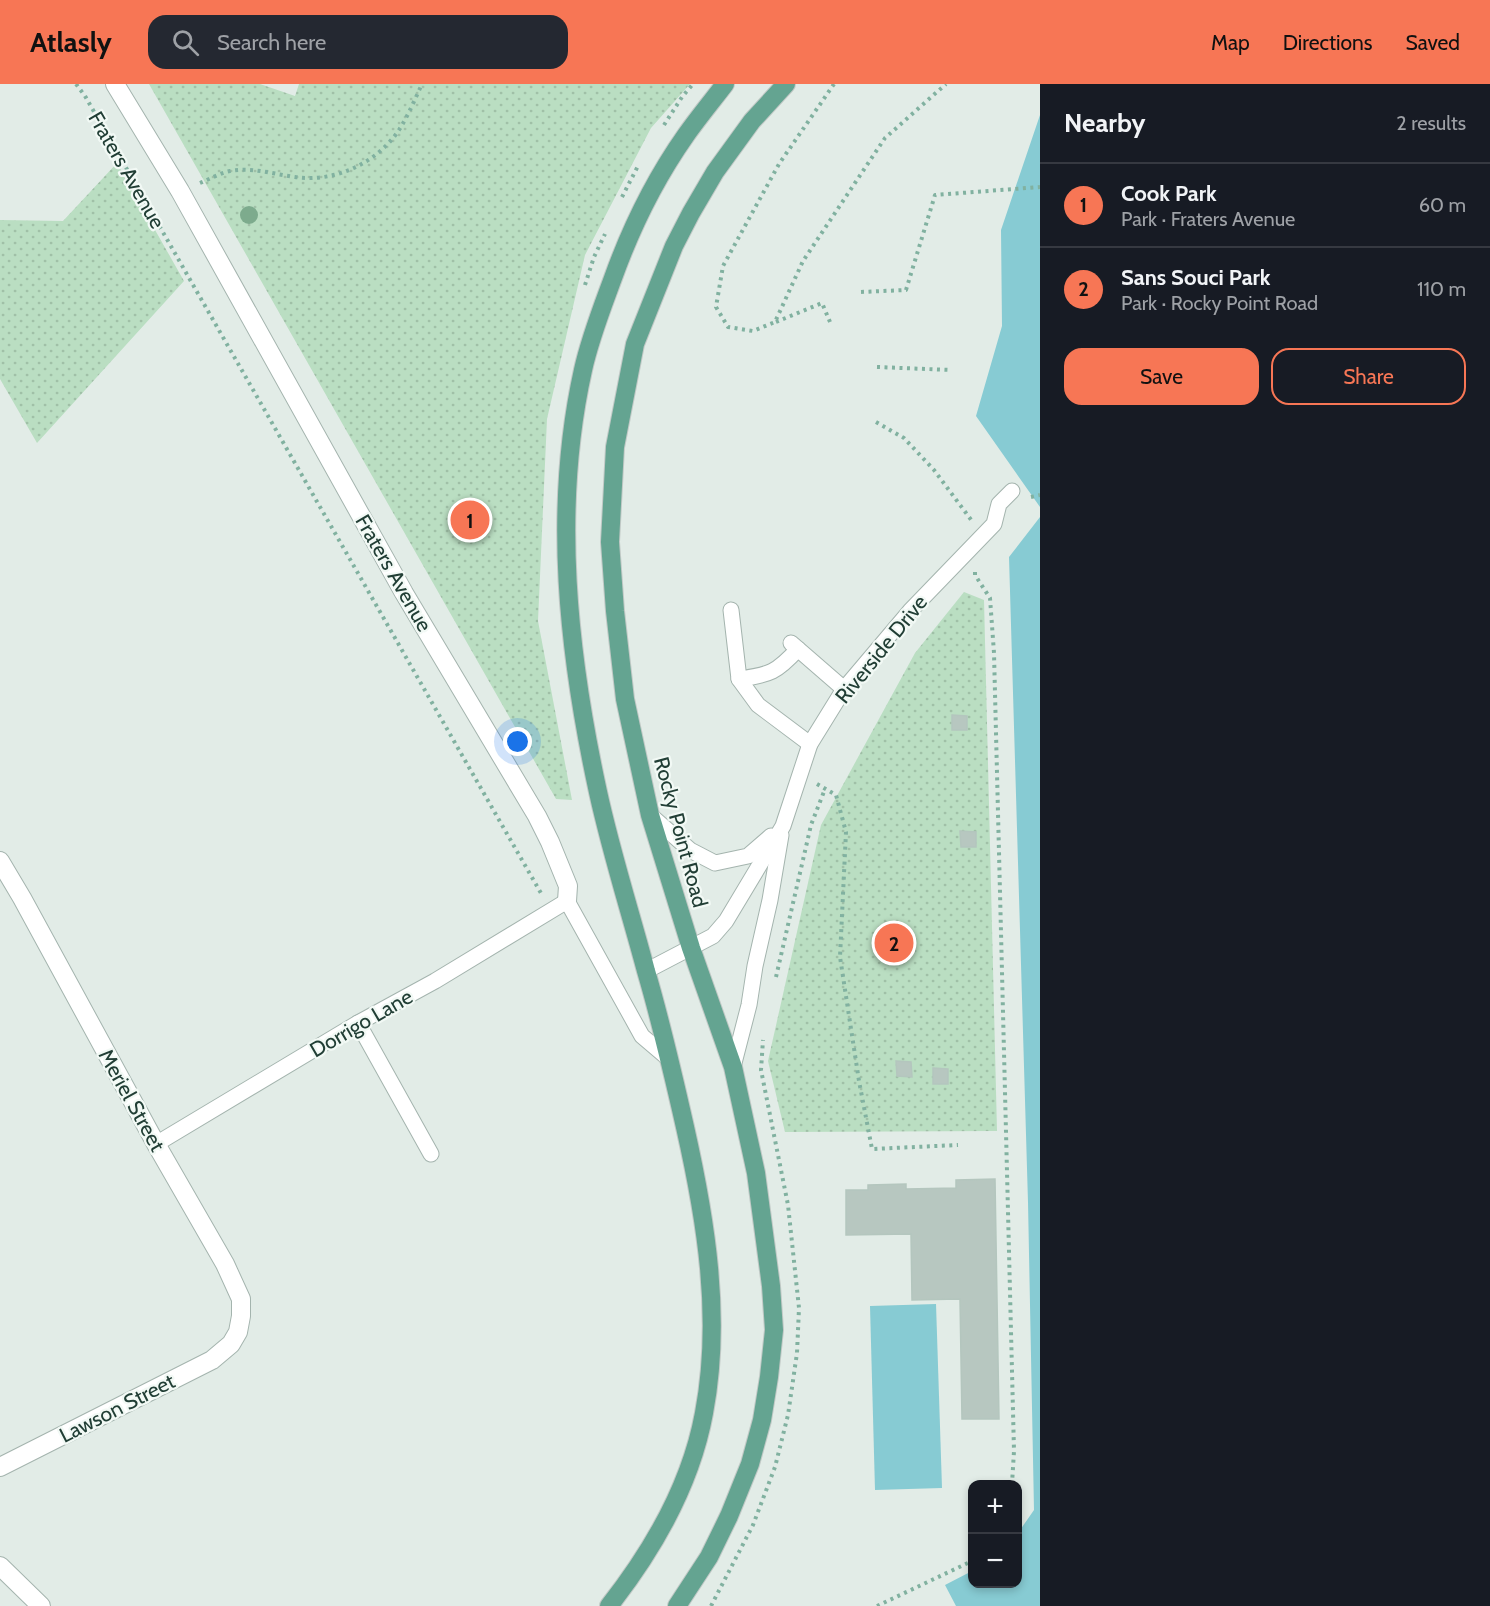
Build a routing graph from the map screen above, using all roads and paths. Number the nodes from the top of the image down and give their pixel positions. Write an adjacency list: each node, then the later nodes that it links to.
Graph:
1 (76, 84): 27 (path, Fraters Avenue)
2 (115, 84): 9 (street, Fraters Avenue)
3 (422, 84): 9 (path)
4 (725, 84): 29 (main road)
5 (786, 84): 24 (main road, Rocky Point Road)
6 (834, 84): 11 (path)
7 (946, 84): 11 (path)
8 (1040, 187): 10 (path)
9 (180, 191): 27 (street, Fraters Avenue)
10 (861, 292)
11 (776, 322): 12 (path)
12 (830, 322)
13 (877, 367): 14 (path)
14 (951, 370)
15 (876, 422): 17 (path)
16 (1012, 491): 17 (lane, Riverside Drive)
17 (982, 535): 20 (lane, Riverside Drive); 41 (path)
18 (731, 610): 19 (lane)
19 (739, 679): 20 (lane); 21 (lane)
20 (844, 689): 21 (lane, Riverside Drive)
21 (810, 744): 22 (lane, Riverside Drive)
22 (801, 775): 23 (path); 25 (lane, Riverside Drive)
23 (825, 789): 30 (path); 37 (path)
24 (650, 815): 25 (lane, Riverside Drive); 28 (main road, Rocky Point Road)
25 (783, 826): 28 (lane, Riverside Drive); 34 (lane, Riverside Drive)
26 (0, 861): 36 (street, Meriel Street)
27 (559, 906): 31 (lane, Dorrigo Lane); 33 (lane, Fraters Avenue)
28 (691, 948): 29 (lane, Riverside Drive); 34 (main road, Rocky Point Road)
29 (646, 971): 33 (main road)
30 (774, 984)
31 (358, 1023): 36 (lane, Dorrigo Lane); 38 (lane)
32 (763, 1037): 35 (path)
33 (669, 1059): 46 (main road)
34 (733, 1067): 44 (main road, Rocky Point Road)
35 (761, 1070)
36 (156, 1144): 39 (street, Meriel Street)
37 (958, 1145)
38 (431, 1154)
39 (231, 1344): 40 (street, Lawson Street)
40 (0, 1467)
41 (1012, 1480)
42 (968, 1563): 47 (path)
43 (0, 1566): 45 (street)
44 (682, 1602)
45 (41, 1606)
46 (609, 1606)
47 (877, 1606)

